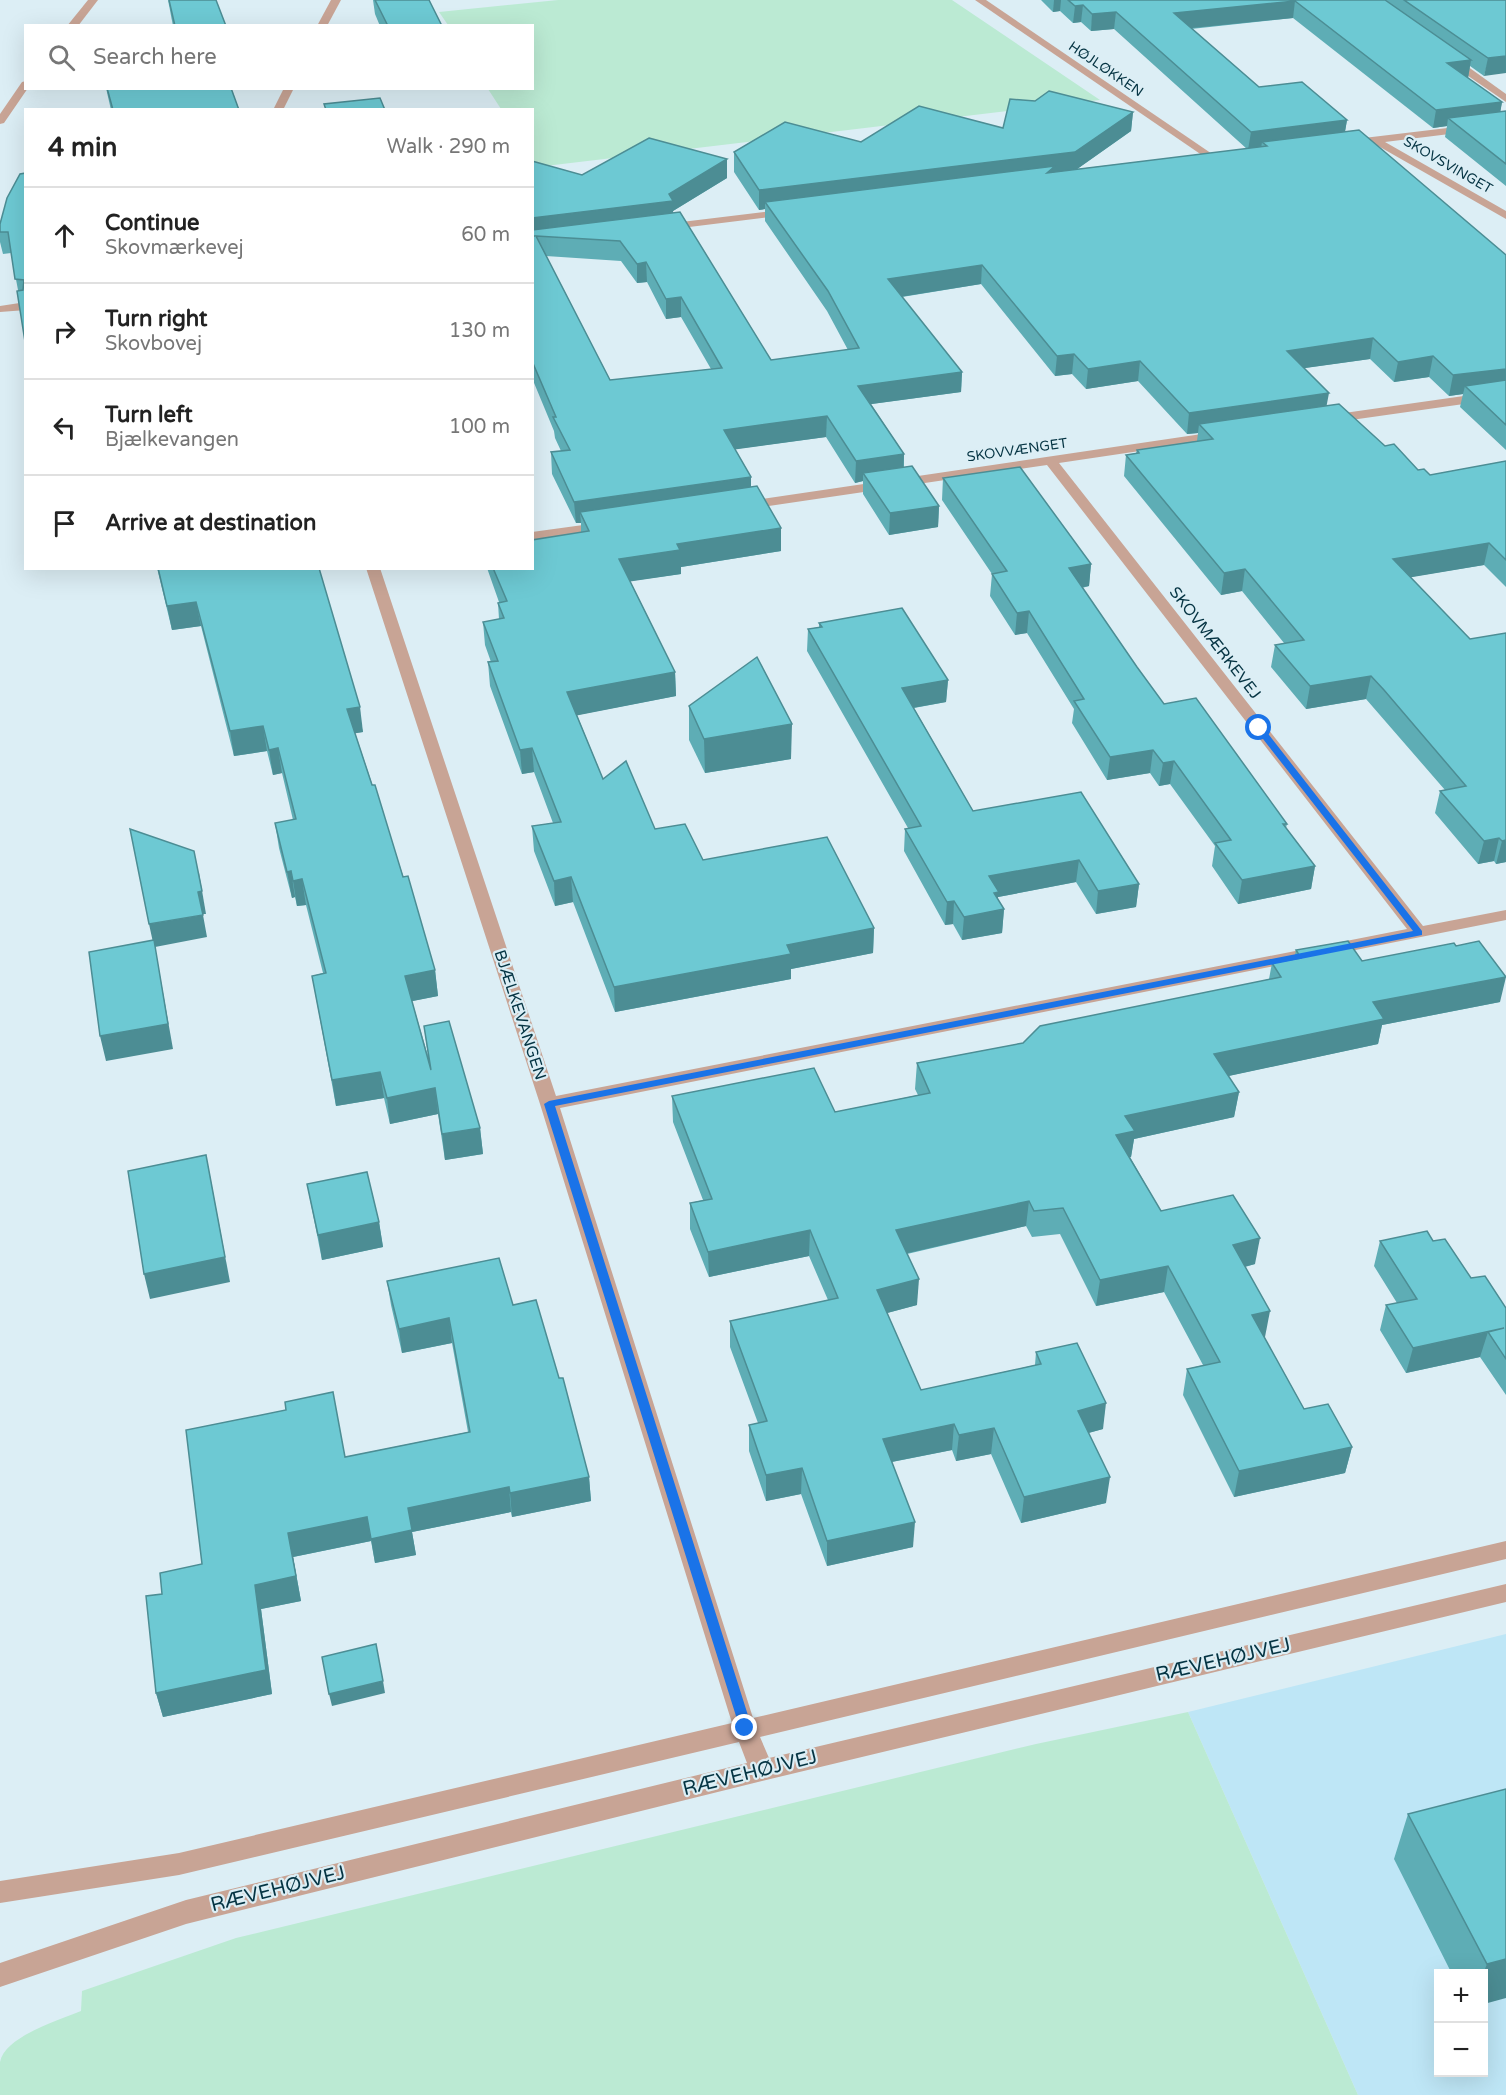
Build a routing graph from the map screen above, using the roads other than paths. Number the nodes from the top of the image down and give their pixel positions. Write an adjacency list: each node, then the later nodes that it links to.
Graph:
1 (93, 0): 4 (street)
2 (336, 0): 5 (street)
3 (980, 0): 16 (street, HØJLØKKEN)
4 (74, 24)
5 (323, 24)
6 (1443, 53): 9 (street)
7 (24, 87): 11 (street)
8 (288, 90): 10 (street)
9 (1506, 99)
10 (279, 108)
11 (0, 122)
12 (1506, 124): 13 (street)
13 (1374, 140): 14 (street); 19 (street, SKOVSVINGET)
14 (1330, 146)
15 (1232, 158): 16 (street)
16 (1216, 160): 17 (street)
17 (1194, 162)
18 (802, 211): 20 (street)
19 (1506, 216)
20 (648, 230)
21 (24, 306): 22 (street)
22 (3, 309)
23 (1506, 394): 24 (street)
24 (1319, 421)
25 (1237, 433): 26 (street, SKOVVÆNGET)
26 (1050, 460): 27 (street, SKOVVÆNGET); 32 (street, SKOVMÆRKEVEJ)
27 (732, 507)
28 (615, 524): 29 (street)
29 (534, 536)
30 (374, 570): 33 (street, BJÆLKEVANGEN)
31 (1506, 915): 32 (street)
32 (1419, 933): 33 (street)
33 (549, 1104): 36 (street, BJÆLKEVANGEN)
34 (1506, 1550): 36 (street)
35 (1506, 1593): 37 (street, RÆVEHØJVEJ)
36 (745, 1728): 37 (street, BJÆLKEVANGEN); 38 (street)
37 (762, 1770): 39 (street, RÆVEHØJVEJ)
38 (0, 1892)
39 (0, 1975)

